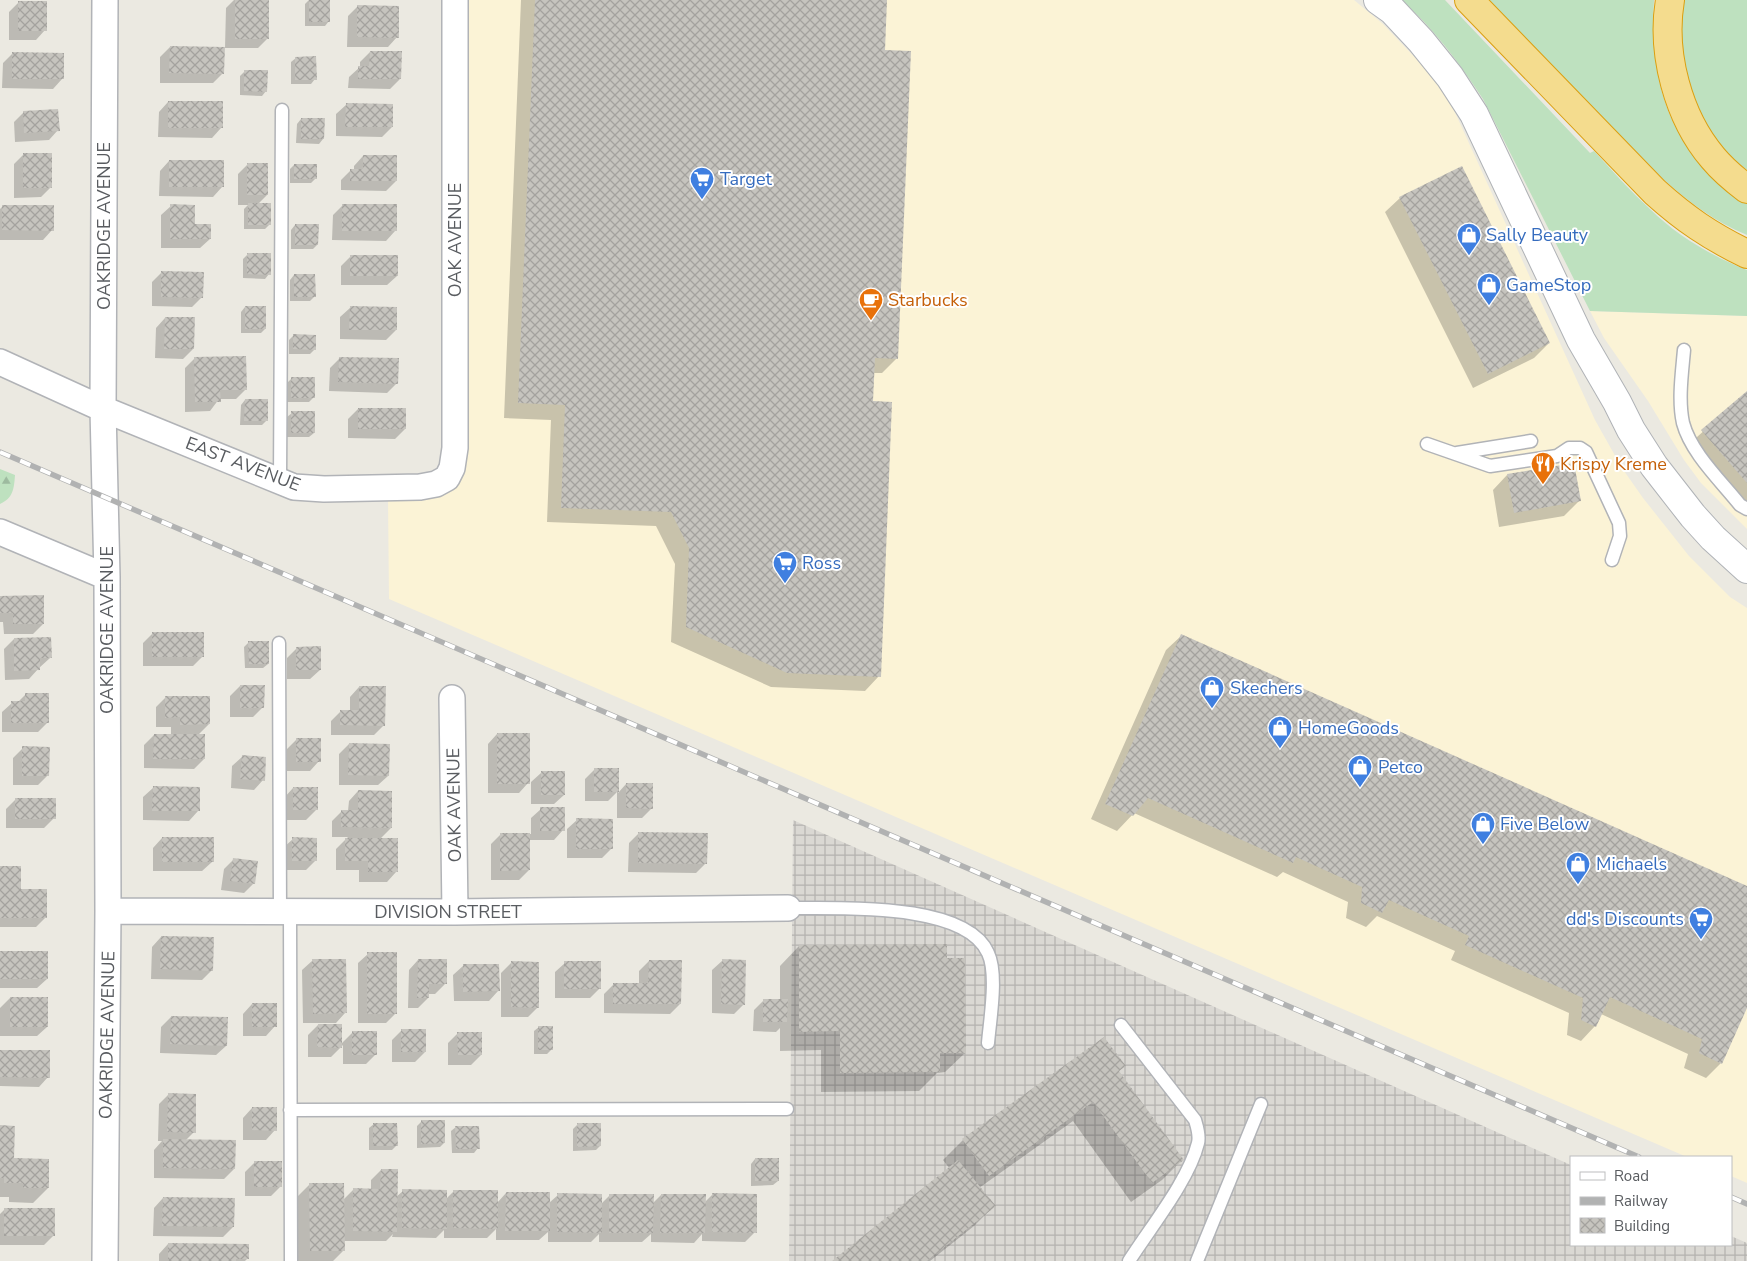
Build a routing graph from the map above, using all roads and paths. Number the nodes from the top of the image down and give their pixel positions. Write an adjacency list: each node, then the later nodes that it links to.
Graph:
1 (105, 0): 11 (street, OAKRIDGE AVENUE)
2 (455, 0): 15 (street, OAK AVENUE)
3 (1378, 0): 20 (main road)
4 (1469, 0): 8 (highway)
5 (1670, 0): 7 (highway)
6 (282, 110): 16 (lane)
7 (1747, 189)
8 (1747, 254)
9 (1684, 350): 17 (lane)
10 (0, 362): 11 (street, EAST AVENUE)
11 (103, 409): 16 (street, EAST AVENUE); 21 (street, OAKRIDGE AVENUE)
12 (1531, 441): 14 (lane)
13 (1427, 444): 14 (lane)
14 (1455, 454): 19 (lane)
15 (447, 478): 16 (street, EAST AVENUE)
16 (280, 482)
17 (1747, 509)
18 (0, 532): 21 (street)
19 (1612, 560)
20 (1747, 568)
21 (107, 577): 25 (street, OAKRIDGE AVENUE)
22 (279, 643): 26 (lane)
23 (452, 698): 27 (street, OAK AVENUE)
24 (788, 908): 27 (street, DIVISION STREET); 29 (lane)
25 (108, 911): 26 (street, DIVISION STREET); 33 (street, OAKRIDGE AVENUE)
26 (285, 912): 27 (street, DIVISION STREET); 32 (lane)
27 (455, 912)
28 (1121, 1025): 35 (lane)
29 (988, 1044)
30 (1261, 1104): 36 (lane)
31 (787, 1109): 32 (lane)
32 (290, 1110): 34 (lane)
33 (105, 1261)
34 (291, 1261)
35 (1130, 1261)
36 (1197, 1261)

